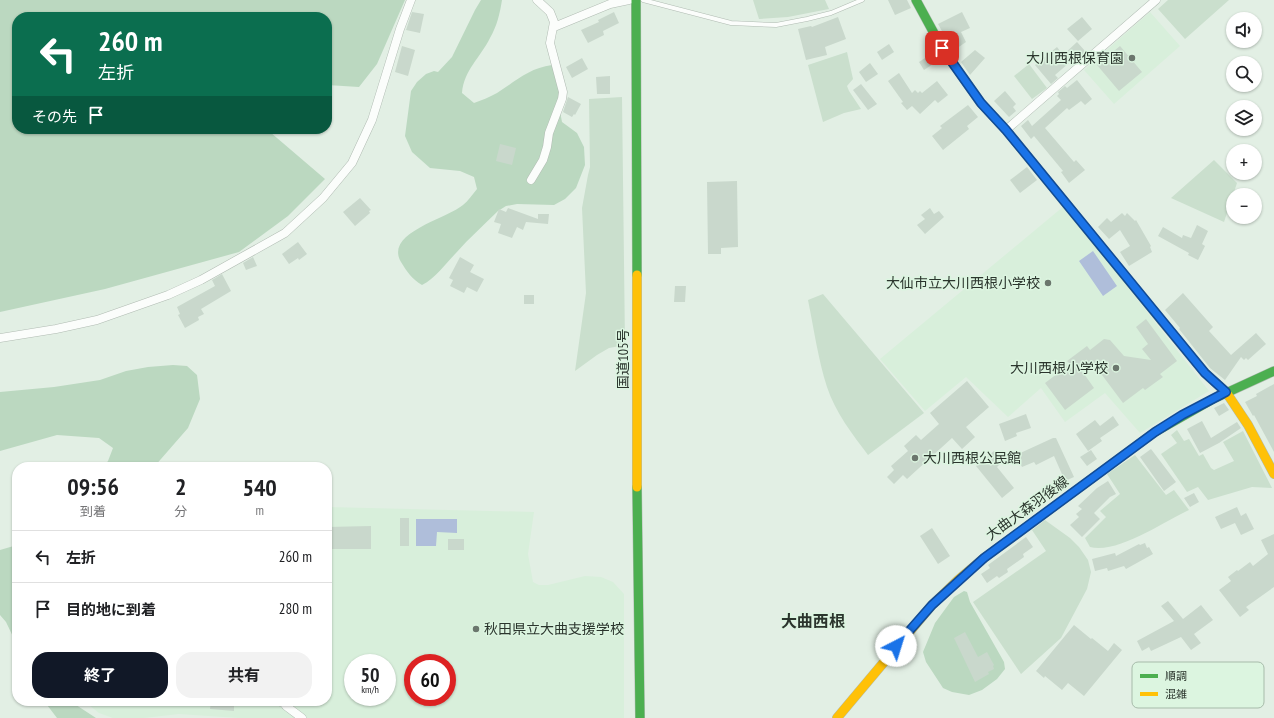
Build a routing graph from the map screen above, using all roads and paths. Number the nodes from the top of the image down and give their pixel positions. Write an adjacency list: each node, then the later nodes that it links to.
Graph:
1 (411, 0): 12 (street)
2 (537, 0): 9 (street)
3 (629, 0): 9 (street)
4 (636, 0): 18 (main road, 国道105号)
5 (643, 0): 6 (lane)
6 (862, 0)
7 (916, 0): 10 (main road)
8 (1156, 0): 10 (street)
9 (554, 27): 11 (street)
10 (1006, 130): 14 (main road)
11 (531, 180)
12 (0, 338)
13 (1274, 371): 14 (main road, 大曲大森羽後線)
14 (1226, 392): 15 (main road); 19 (main road, 大曲大森羽後線)
15 (1274, 474)
16 (288, 706): 17 (street)
17 (302, 718)
18 (640, 718)
19 (837, 718)

